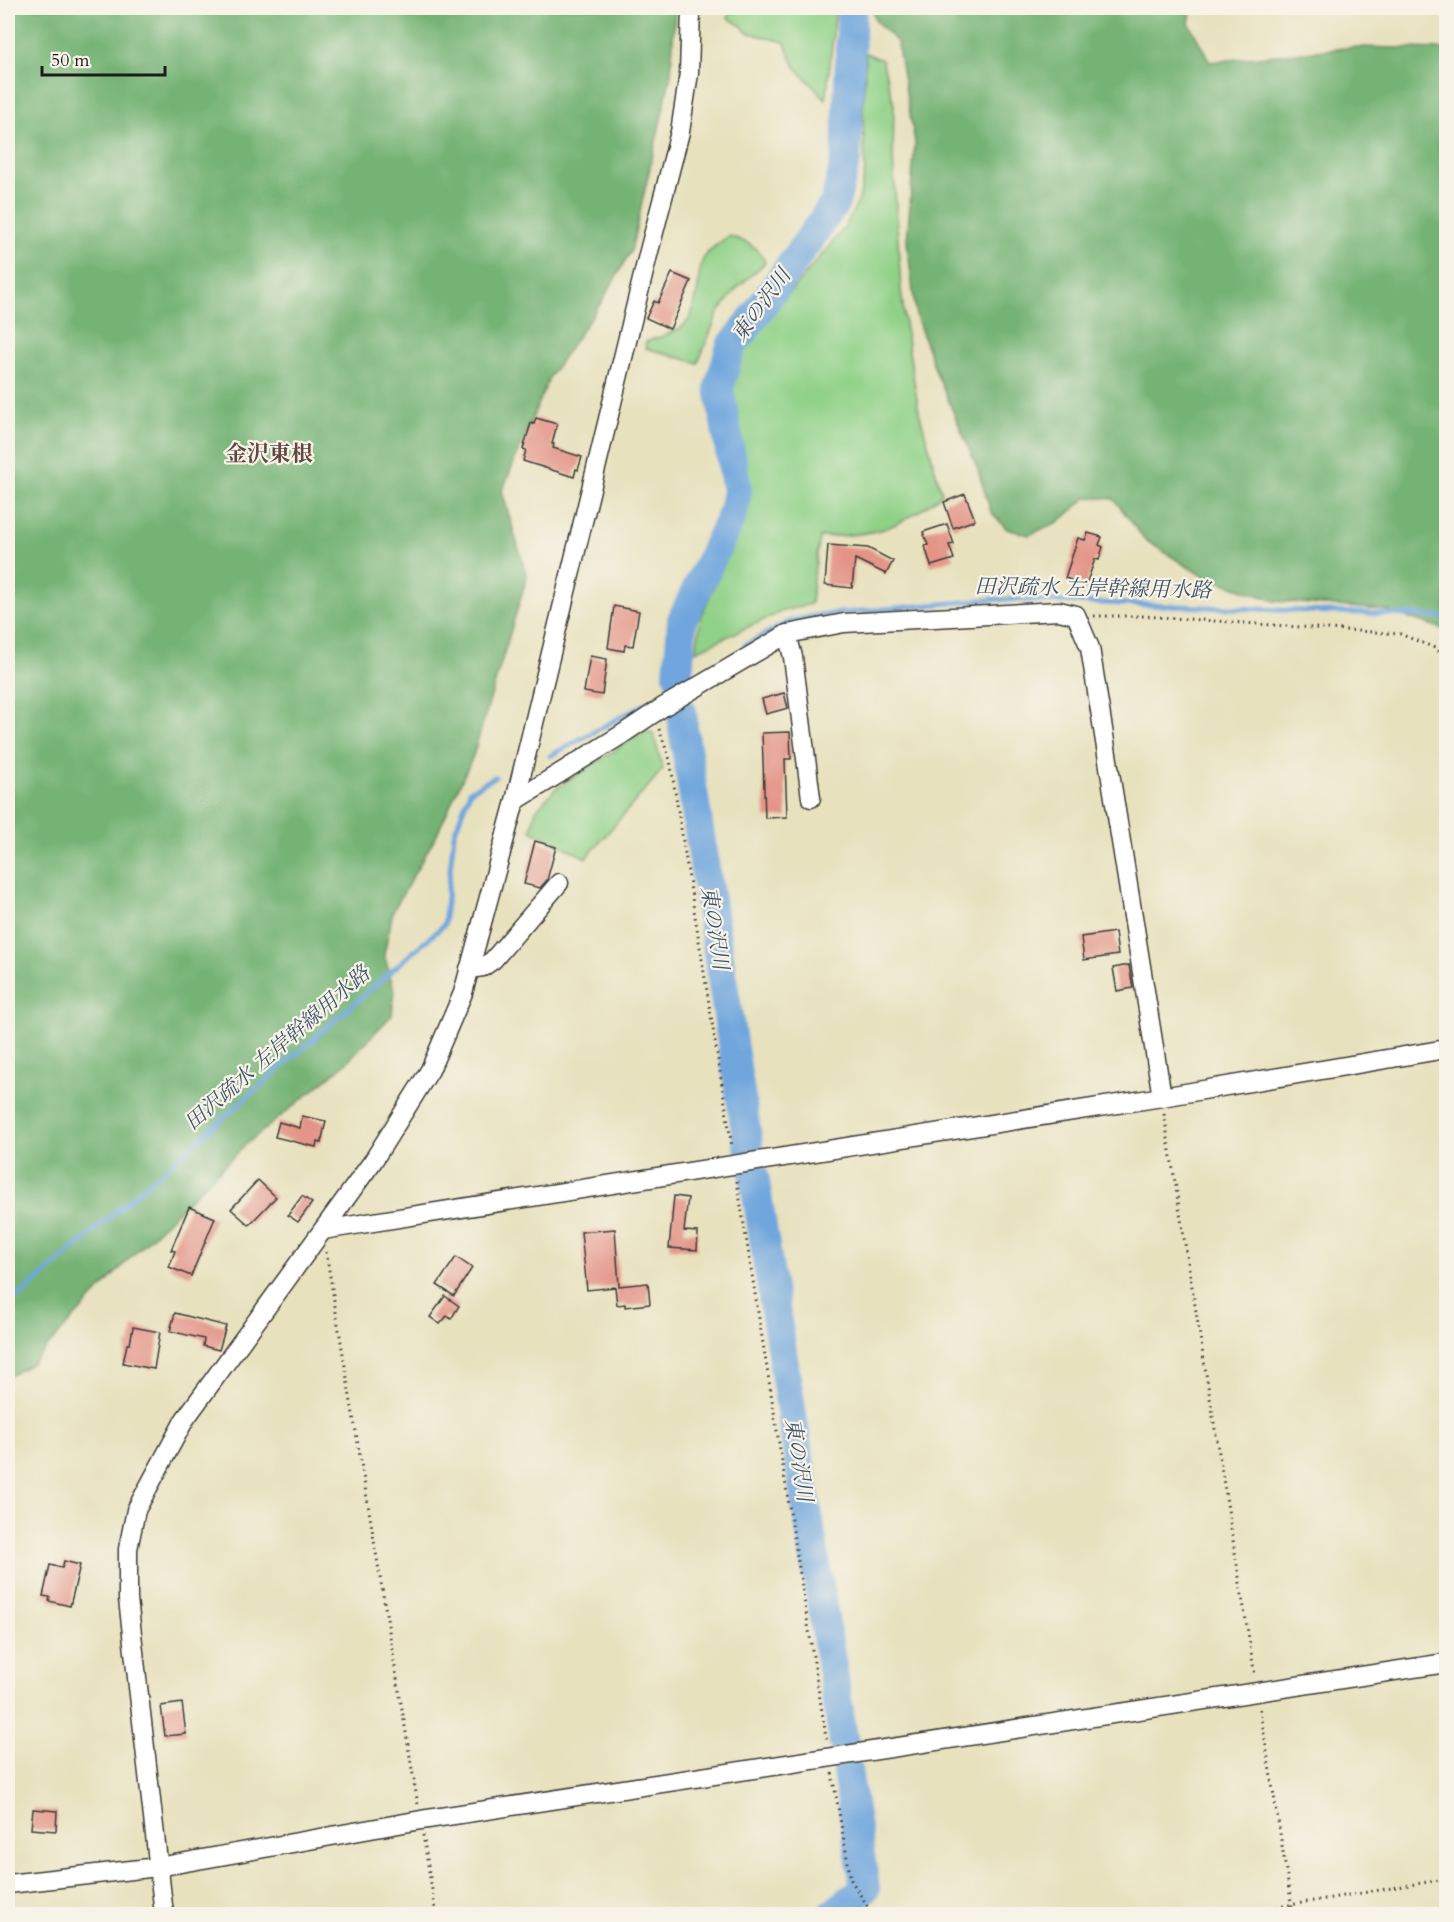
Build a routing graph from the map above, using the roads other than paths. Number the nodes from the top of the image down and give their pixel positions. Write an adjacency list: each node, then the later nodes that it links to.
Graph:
1 (691, 8): 4 (street)
2 (787, 634): 3 (street); 4 (street); 8 (street)
3 (811, 798)
4 (515, 801): 6 (street)
5 (559, 883): 6 (street)
6 (469, 969): 9 (street)
7 (1446, 1049): 8 (street)
8 (1162, 1097): 9 (street)
9 (322, 1230): 11 (street)
10 (1446, 1663): 11 (street)
11 (158, 1867): 12 (street); 13 (street)
12 (8, 1884)
13 (164, 1914)

